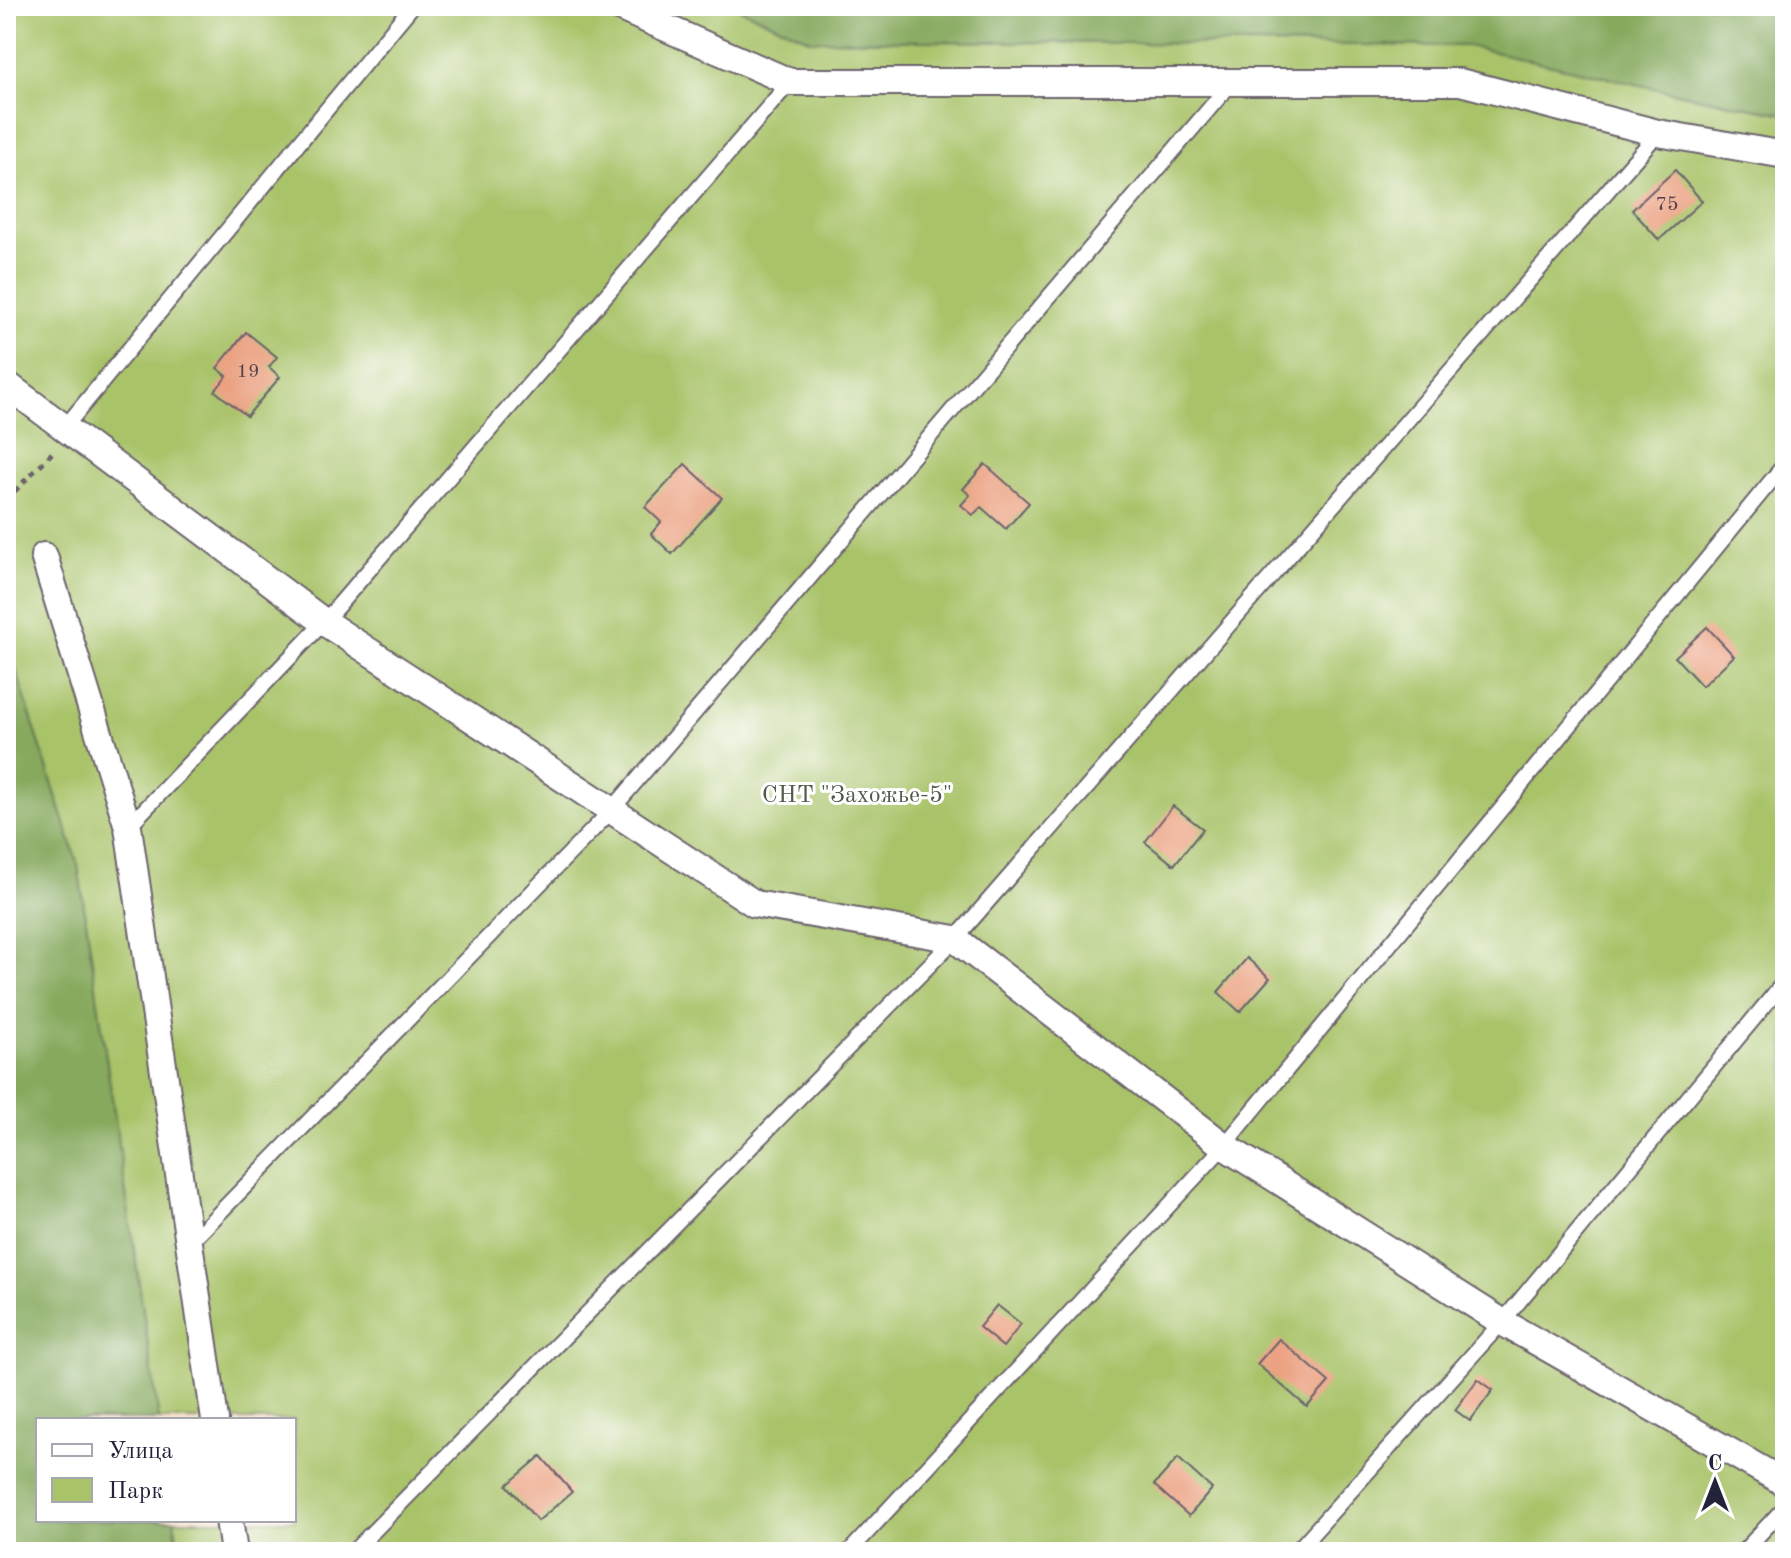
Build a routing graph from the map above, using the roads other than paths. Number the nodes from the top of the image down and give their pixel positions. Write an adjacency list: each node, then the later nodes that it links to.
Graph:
1 (412, 6): 8 (lane)
2 (616, 6): 3 (street)
3 (790, 82): 4 (street); 11 (lane)
4 (1232, 82): 5 (street); 12 (lane)
5 (1658, 133): 6 (street); 14 (lane)
6 (1785, 155)
7 (6, 384): 8 (street)
8 (69, 430): 11 (street)
9 (1785, 464): 16 (lane)
10 (44, 556): 13 (street)
11 (324, 622): 12 (street); 13 (lane)
12 (610, 812): 14 (street); 17 (lane)
13 (128, 827): 17 (street)
14 (955, 939): 16 (street); 24 (lane)
15 (1785, 981): 18 (lane)
16 (1224, 1146): 18 (street); 25 (lane)
17 (189, 1244): 19 (street)
18 (1502, 1322): 20 (street); 26 (lane)
19 (215, 1418)
20 (1785, 1483)
21 (1785, 1507): 27 (lane)
22 (229, 1522): 23 (street)
23 (234, 1552)
24 (353, 1552)
25 (849, 1552)
26 (1296, 1552)
27 (1743, 1552)

